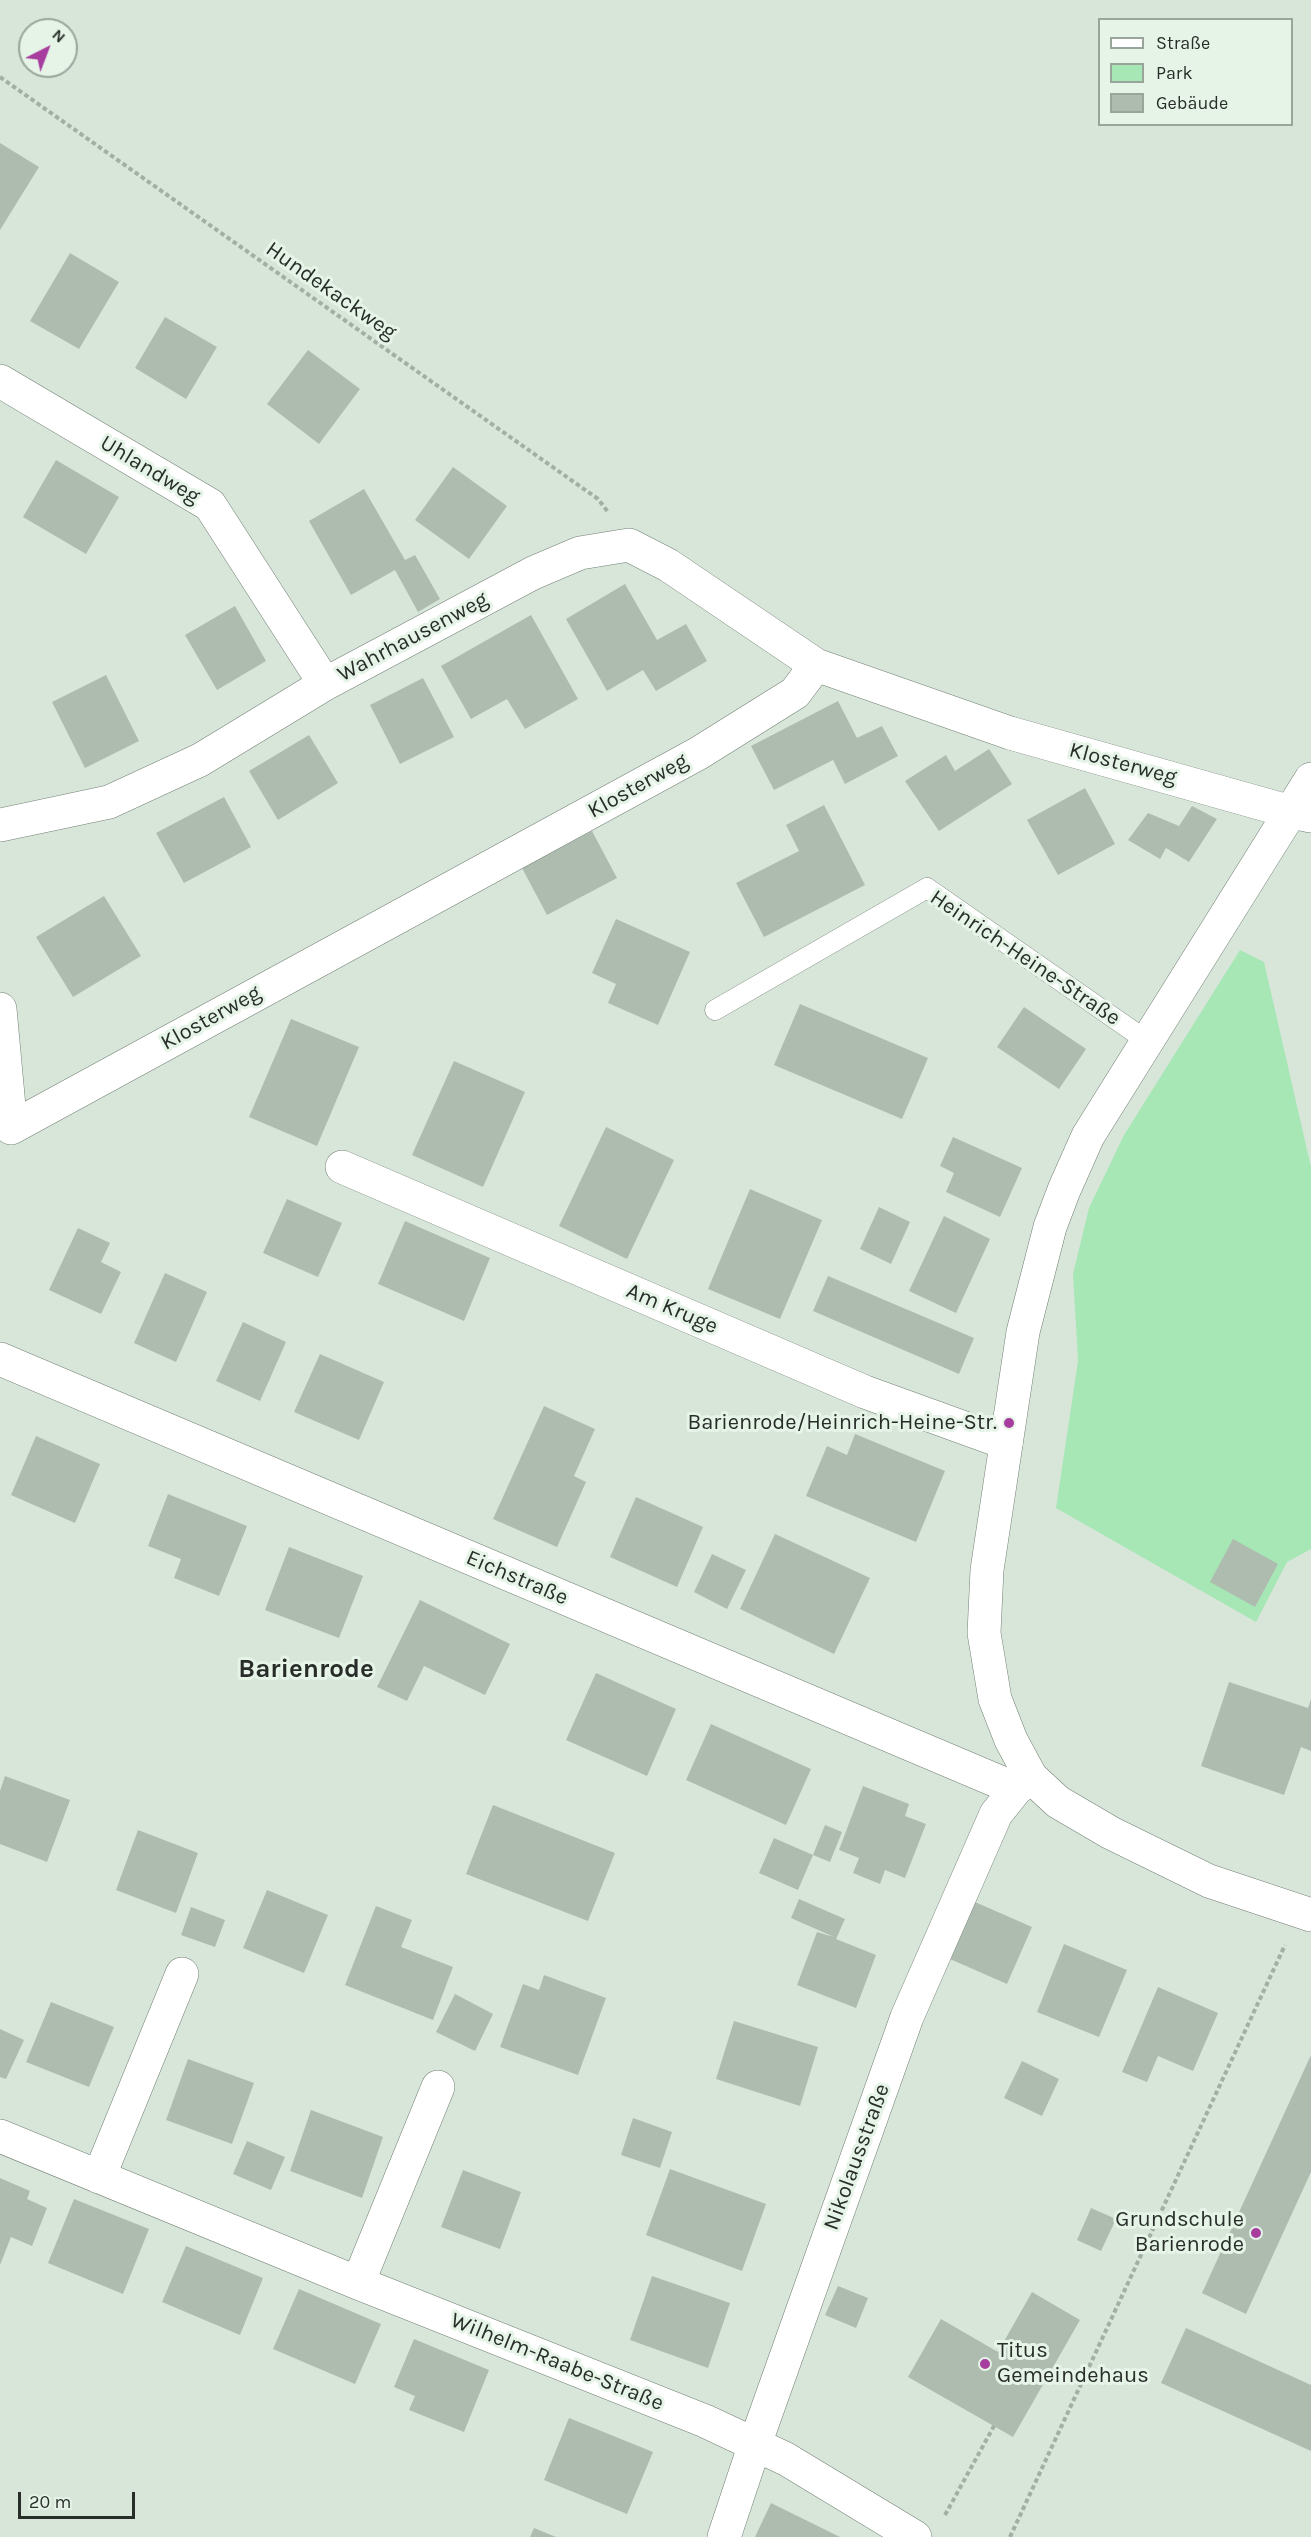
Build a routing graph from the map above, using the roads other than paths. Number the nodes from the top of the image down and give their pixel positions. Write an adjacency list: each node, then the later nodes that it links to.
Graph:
1 (0, 381): 3 (street, Uhlandweg)
2 (816, 665): 3 (street, Wahrhausenweg); 5 (street, Klosterweg); 10 (street, Klosterweg)
3 (326, 684): 6 (street, Wahrhausenweg)
4 (1311, 780): 5 (street)
5 (1301, 814): 9 (street)
6 (0, 825)
7 (0, 1010): 10 (street)
8 (715, 1010): 9 (lane, Heinrich-Heine-Straße)
9 (1147, 1041): 13 (street)
10 (4, 1134)
11 (342, 1167): 13 (street, Am Kruge)
12 (0, 1359): 14 (street, Eichstraße)
13 (1006, 1443): 14 (street)
14 (1024, 1783): 15 (street); 21 (street, Nikolausstraße)
15 (1304, 1912)
16 (182, 1974): 19 (street)
17 (438, 2087): 20 (street)
18 (0, 2136): 19 (street, Wilhelm-Raabe-Straße)
19 (99, 2177): 20 (street, Wilhelm-Raabe-Straße)
20 (358, 2283): 21 (street, Wilhelm-Raabe-Straße)
21 (755, 2444): 22 (street, Nikolausstraße); 23 (street, Wilhelm-Raabe-Straße)
22 (724, 2537)
23 (915, 2537)

